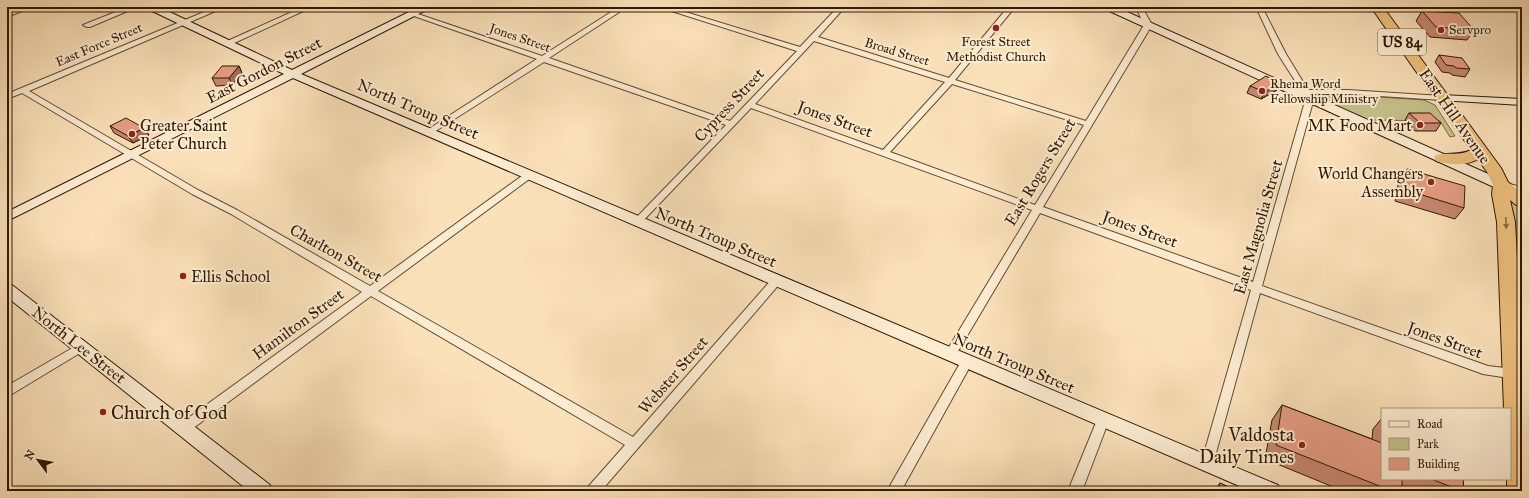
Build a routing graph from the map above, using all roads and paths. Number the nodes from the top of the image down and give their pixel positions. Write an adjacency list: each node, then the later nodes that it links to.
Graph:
1 (29, 7): 16 (street)
2 (134, 7): 18 (street)
3 (150, 7): 17 (street, North Troup Street)
4 (222, 7): 17 (street, East Force Street)
5 (309, 7): 21 (street)
6 (427, 7): 15 (street, East Gordon Street)
7 (624, 7): 23 (street)
8 (662, 7): 22 (street)
9 (842, 7): 20 (street, Cypress Street)
10 (1012, 7): 25 (street)
11 (1108, 7): 19 (street)
12 (1138, 7): 19 (street)
13 (1259, 7): 27 (street)
14 (1377, 7): 29 (highway, East Hill Avenue / US 84)
15 (414, 14): 23 (street, Jones Street); 24 (street, East Gordon Street)
16 (7, 15)
17 (183, 22): 21 (street, North Troup Street); 26 (street, East Force Street)
18 (87, 25)
19 (1148, 25): 27 (street); 33 (street, East Rogers Street)
20 (813, 38): 22 (street, Cypress Street); 25 (street, Broad Street)
21 (227, 43): 24 (street, North Troup Street)
22 (802, 50): 31 (street, Cypress Street)
23 (542, 60): 32 (street, Jones Street); 34 (street)
24 (292, 74): 34 (street, North Troup Street); 37 (street, East Gordon Street)
25 (950, 81): 33 (street, Broad Street); 36 (street)
26 (22, 90): 28 (street, East Force Street); 37 (street, Charlton Street)
27 (1308, 95): 29 (street); 38 (street); 47 (street, East Magnolia Street)
28 (7, 97)
29 (1442, 98): 30 (street); 35 (highway, East Hill Avenue / US 84)
30 (1522, 102)
31 (750, 105): 32 (street, Cypress Street); 36 (street, Jones Street)
32 (732, 124): 45 (street, Cypress Street)
33 (1089, 124): 43 (street, East Rogers Street)
34 (428, 132): 39 (street, North Troup Street)
35 (1480, 151): 38 (highway); 40 (highway, East Hill Avenue / US 84)
36 (885, 153): 43 (street, Jones Street)
37 (131, 154): 44 (street, East Gordon Street); 49 (street, Charlton Street)
38 (1442, 158): 40 (street)
39 (529, 175): 45 (street, North Troup Street); 49 (street, Hamilton Street)
40 (1501, 185): 41 (street); 42 (highway, East Hill Avenue / US 84); 53 (highway, US 84, one-way to 53)
41 (1522, 190)
42 (1522, 201)
43 (1038, 208): 47 (street, Jones Street); 51 (street, East Rogers Street)
44 (7, 217)
45 (637, 222): 46 (street, North Troup Street)
46 (777, 281): 51 (street, North Troup Street); 57 (street, Webster Street)
47 (1257, 288): 53 (street, Jones Street); 58 (street, East Magnolia Street)
48 (7, 289): 50 (street, North Lee Street)
49 (371, 291): 56 (street, Hamilton Street); 57 (street, Charlton Street)
50 (81, 347): 54 (street); 56 (street, North Lee Street)
51 (950, 355): 52 (street, North Troup Street)
52 (967, 361): 55 (street, North Troup Street); 61 (street)
53 (1517, 375): 64 (highway, US 84)
54 (7, 392)
55 (1103, 420): 58 (street, North Troup Street); 62 (street)
56 (184, 428): 59 (street, North Lee Street)
57 (634, 444): 60 (street, Webster Street)
58 (1207, 464): 63 (street, North Troup Street)
59 (263, 491)
60 (593, 491)
61 (894, 491)
62 (1076, 491)
63 (1271, 491)
64 (1519, 491)

